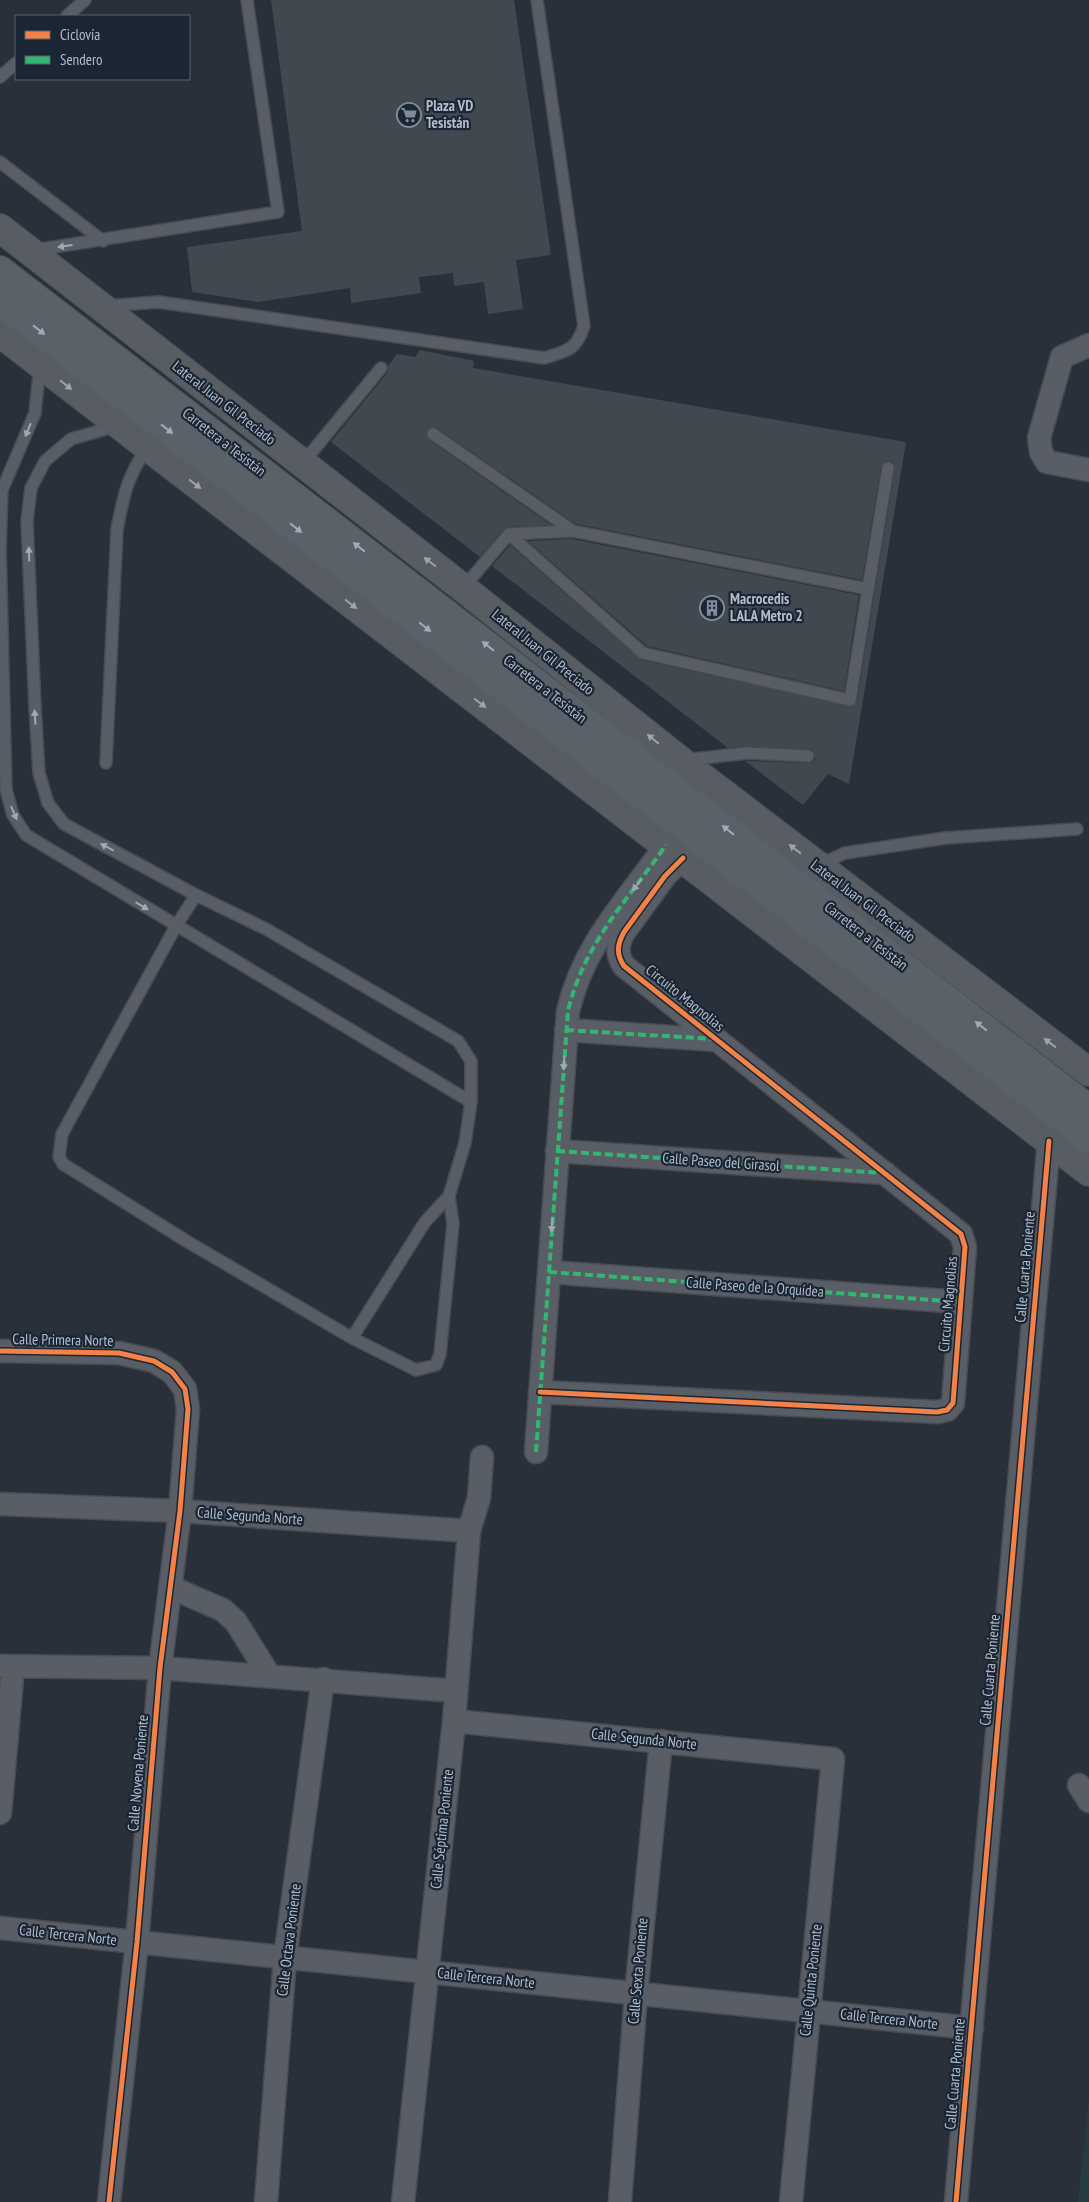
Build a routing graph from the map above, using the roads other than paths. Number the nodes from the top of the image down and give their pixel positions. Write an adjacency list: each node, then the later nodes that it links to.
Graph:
1 (85, 0): 4 (lane)
2 (247, 0): 9 (lane)
3 (537, 0): 13 (lane)
4 (68, 15)
5 (15, 64): 6 (lane)
6 (0, 77)
7 (0, 162): 9 (lane)
8 (0, 228): 10 (main road, Lateral Juan Gil Preciado)
9 (103, 241): 10 (lane, one-way to 10)
10 (28, 251): 13 (main road, Lateral Juan Gil Preciado)
11 (0, 270): 36 (main road, Carretera a Tesistán, one-way to 11)
12 (1, 302): 36 (main road, Carretera a Tesistán, one-way to 36)
13 (102, 307): 20 (main road, Lateral Juan Gil Preciado)
14 (1089, 345): 22 (street)
15 (18, 351): 17 (main road, one-way to 17); 35 (lane, one-way to 35)
16 (381, 368): 20 (lane)
17 (118, 425): 19 (main road); 33 (lane, one-way to 17)
18 (433, 434): 23 (lane)
19 (147, 448): 29 (lane); 31 (main road, one-way to 31)
20 (302, 464): 25 (main road, Lateral Juan Gil Preciado, one-way to 20)
21 (888, 468): 26 (lane)
22 (1089, 470)
23 (573, 531): 24 (lane); 26 (lane)
24 (509, 534): 25 (lane); 26 (lane)
25 (464, 588): 28 (main road, Lateral Juan Gil Preciado, one-way to 25)
26 (868, 589)
27 (808, 756): 28 (lane)
28 (681, 761): 32 (main road, Lateral Juan Gil Preciado, one-way to 28)
29 (106, 762)
30 (1077, 829): 32 (lane)
31 (674, 852): 38 (main road); 41 (street, one-way to 41); 42 (street, Circuito Magnolias)
32 (818, 866): 34 (main road, Lateral Juan Gil Preciado)
33 (196, 895): 35 (lane); 44 (lane)
34 (864, 902): 36 (main road); 37 (main road, Lateral Juan Gil Preciado)
35 (176, 926): 44 (lane); 54 (lane)
36 (855, 943): 38 (main road); 39 (main road, Carretera a Tesistán)
37 (931, 953): 39 (main road); 43 (main road, Lateral Juan Gil Preciado, one-way to 37)
38 (816, 962): 40 (main road)
39 (894, 974): 40 (main road); 45 (main road, Carretera a Tesistán, one-way to 39); 46 (main road, Carretera a Tesistán)
40 (882, 1014): 47 (main road)
41 (566, 1030): 42 (street); 48 (street, one-way to 48)
42 (717, 1040): 50 (street, Circuito Magnolias)
43 (1089, 1072)
44 (471, 1102): 51 (lane)
45 (1089, 1109)
46 (1089, 1139)
47 (1049, 1141): 49 (main road); 79 (street, Calle Cuarta Poniente)
48 (557, 1151): 50 (street, Calle Paseo del Girasol); 52 (street, one-way to 52)
49 (1089, 1172)
50 (886, 1173): 53 (street, Circuito Magnolias)
51 (448, 1196): 54 (lane); 54 (lane)
52 (549, 1272): 53 (street, Calle Paseo de la Orquídea); 57 (street)
53 (960, 1302): 57 (street, Circuito Magnolias)
54 (352, 1338)
55 (0, 1351): 56 (street, Calle Primera Norte)
56 (154, 1360): 61 (street, Calle Novena Poniente)
57 (540, 1392): 58 (street)
58 (536, 1452)
59 (482, 1457): 62 (street, Calle Séptima Poniente)
60 (0, 1504): 61 (street, Calle Segunda Norte)
61 (180, 1512): 62 (street, Calle Segunda Norte); 63 (street, Calle Novena Poniente)
62 (470, 1531): 68 (street, Calle Séptima Poniente)
63 (170, 1587): 65 (street, Calle Novena Poniente); 66 (street)
64 (7, 1666): 65 (street); 72 (street)
65 (160, 1668): 66 (street); 74 (street, Calle Novena Poniente)
66 (269, 1675): 67 (street)
67 (323, 1679): 68 (street); 75 (street, Calle Octava Poniente)
68 (456, 1691): 69 (street, Calle Séptima Poniente)
69 (454, 1720): 70 (street, Calle Segunda Norte); 76 (street, Calle Séptima Poniente)
70 (661, 1741): 71 (street, Calle Segunda Norte); 77 (street, Calle Sexta Poniente)
71 (833, 1759): 78 (street, Calle Quinta Poniente)
72 (0, 1813)
73 (0, 1928): 74 (street, Calle Tercera Norte)
74 (136, 1942): 75 (street, Calle Tercera Norte); 80 (street, Calle Novena Poniente)
75 (285, 1958): 76 (street, Calle Tercera Norte); 81 (street, Calle Octava Poniente)
76 (426, 1972): 77 (street, Calle Tercera Norte); 82 (street, Calle Séptima Poniente)
77 (636, 1994): 78 (street, Calle Tercera Norte); 83 (street, Calle Sexta Poniente)
78 (808, 2011): 79 (street, Calle Tercera Norte); 84 (street, Calle Quinta Poniente)
79 (972, 2028): 85 (street, Calle Cuarta Poniente)
80 (108, 2202)
81 (266, 2202)
82 (403, 2202)
83 (620, 2202)
84 (791, 2202)
85 (956, 2202)

